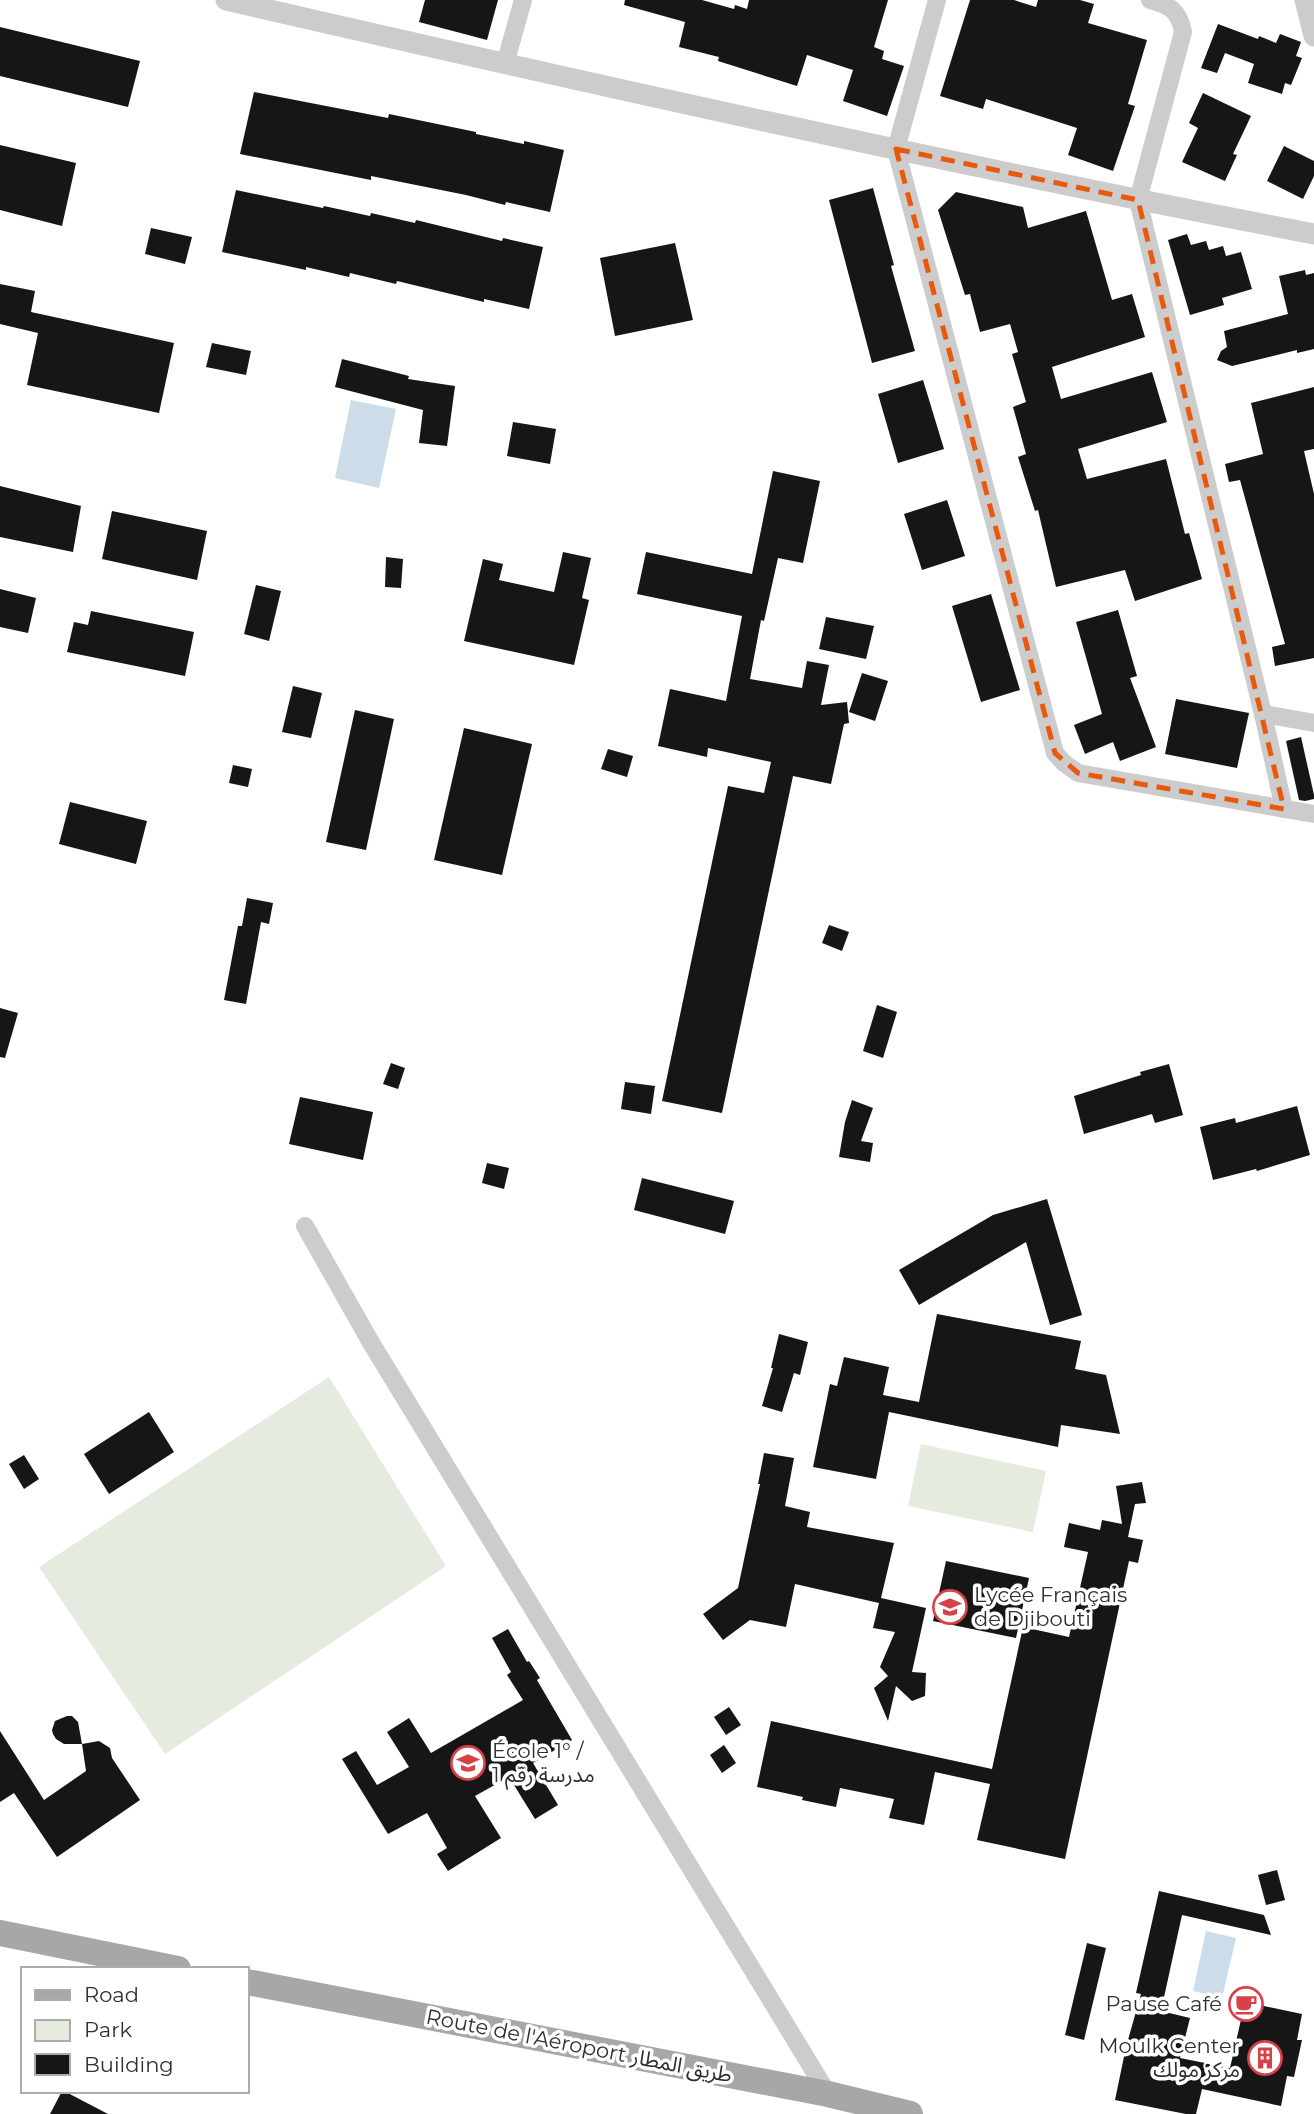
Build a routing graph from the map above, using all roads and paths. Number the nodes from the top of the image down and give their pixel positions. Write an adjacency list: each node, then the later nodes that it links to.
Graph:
1 (226, 0): 7 (street)
2 (523, 0): 7 (street)
3 (937, 0): 8 (street)
4 (1150, 0): 9 (street)
5 (1305, 0): 6 (street)
6 (1314, 36)
7 (505, 64): 8 (street)
8 (896, 149): 9 (street); 13 (street)
9 (1138, 200): 10 (street); 11 (street)
10 (1314, 234)
11 (1263, 715): 12 (street); 13 (street)
12 (1314, 723)
13 (1284, 809): 14 (street)
14 (1314, 814)
15 (305, 1226): 19 (street)
16 (0, 1933): 17 (main road)
17 (168, 1967)
18 (248, 1982): 19 (main road, Route de l'Aéroport طريق المطار)
19 (828, 2094): 20 (main road, Route de l'Aéroport طريق المطار)
20 (911, 2114)

